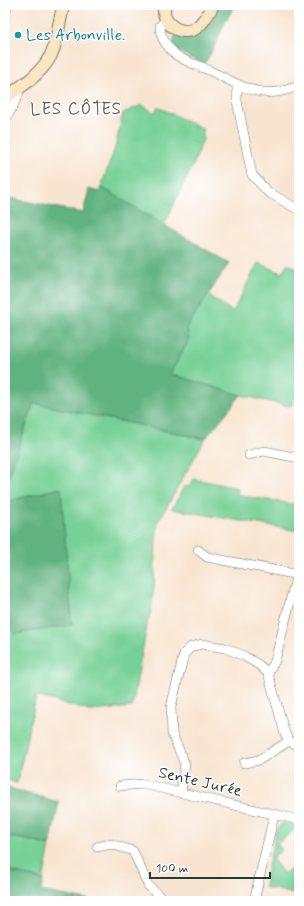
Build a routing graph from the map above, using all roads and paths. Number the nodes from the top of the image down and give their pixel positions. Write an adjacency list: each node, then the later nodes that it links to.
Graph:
1 (8, 5): 5 (street)
2 (64, 5): 9 (street)
3 (165, 5): 6 (street)
4 (213, 5): 6 (street)
5 (5, 16)
6 (166, 20): 7 (street)
7 (237, 84): 8 (street); 12 (street)
8 (299, 86)
9 (19, 88): 10 (street); 11 (street)
10 (5, 98)
11 (5, 121)
12 (299, 210)
13 (249, 455): 14 (street)
14 (299, 458)
15 (198, 550): 16 (street)
16 (298, 574): 17 (street)
17 (268, 673): 18 (street); 22 (street)
18 (289, 741): 19 (street); 20 (street)
19 (299, 746)
20 (244, 763)
21 (120, 786): 22 (street, Sente Jurée)
22 (181, 793): 23 (street, Sente Jurée)
23 (274, 815): 24 (street, Sente Jurée); 27 (street)
24 (299, 820)
25 (97, 847): 26 (street)
26 (164, 901)
27 (254, 901)

